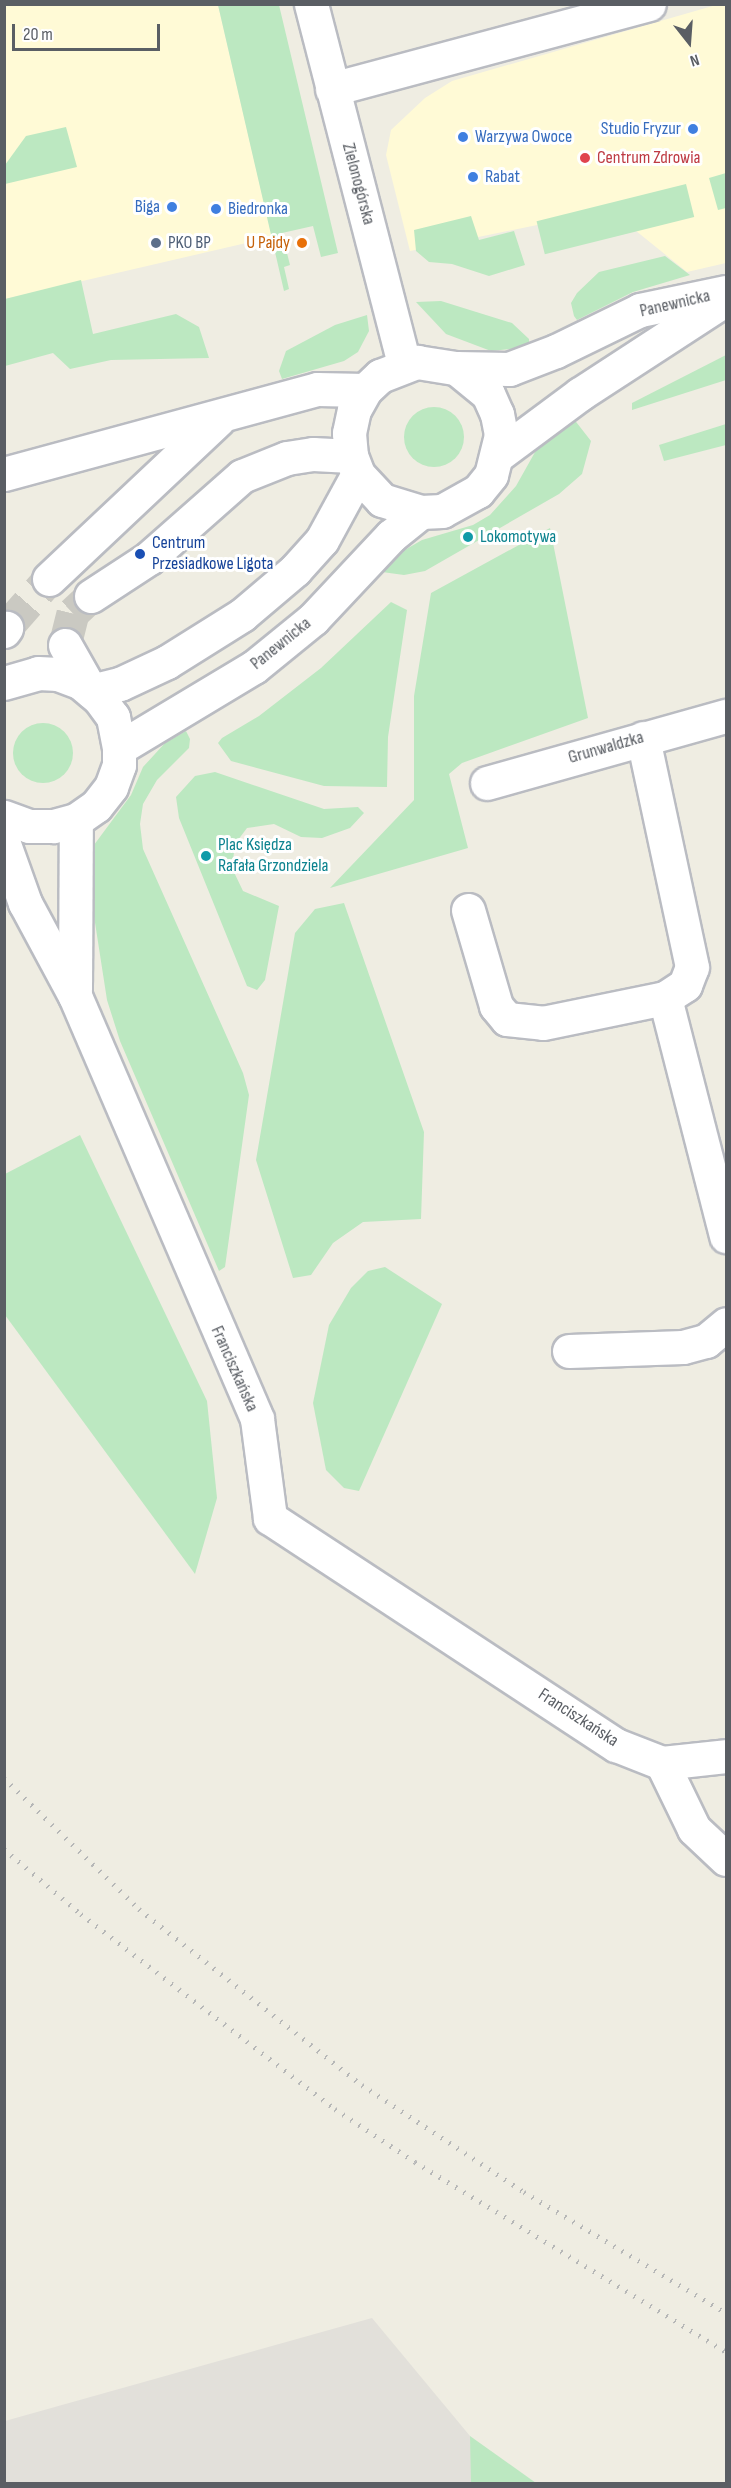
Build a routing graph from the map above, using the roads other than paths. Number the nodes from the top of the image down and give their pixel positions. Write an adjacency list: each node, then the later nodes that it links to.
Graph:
1 (311, 4): 3 (street, Zielonogórska)
2 (649, 4): 3 (street)
3 (332, 89): 6 (street, Zielonogórska)
4 (726, 292): 7 (street, Panewnicka)
5 (726, 299): 10 (street, Panewnicka)
6 (404, 364): 7 (street, Panewnicka); 8 (street, Panewnicka)
7 (456, 368): 10 (street, Panewnicka)
8 (365, 390): 9 (street); 11 (street, Panewnicka)
9 (223, 416): 12 (street); 14 (street)
10 (498, 455): 13 (street, Panewnicka)
11 (355, 465): 13 (street, Panewnicka); 15 (street); 18 (street, Panewnicka)
12 (4, 474)
13 (421, 512): 21 (street, Panewnicka)
14 (49, 579)
15 (92, 596)
16 (65, 645): 18 (street)
17 (4, 683): 18 (street)
18 (91, 691): 21 (street)
19 (726, 716): 20 (street, Grunwaldzka)
20 (643, 738): 22 (street, Grunwaldzka); 28 (street)
21 (119, 748): 24 (street)
22 (487, 783)
23 (4, 818): 24 (street)
24 (76, 820): 27 (street)
25 (4, 843): 27 (street, Franciszkańska)
26 (468, 909): 28 (street)
27 (75, 996): 33 (street, Franciszkańska)
28 (666, 998): 29 (street)
29 (726, 1236)
30 (726, 1324): 31 (street)
31 (568, 1351)
32 (726, 1756): 33 (street, Franciszkańska)
33 (662, 1763): 34 (street)
34 (726, 1859)

